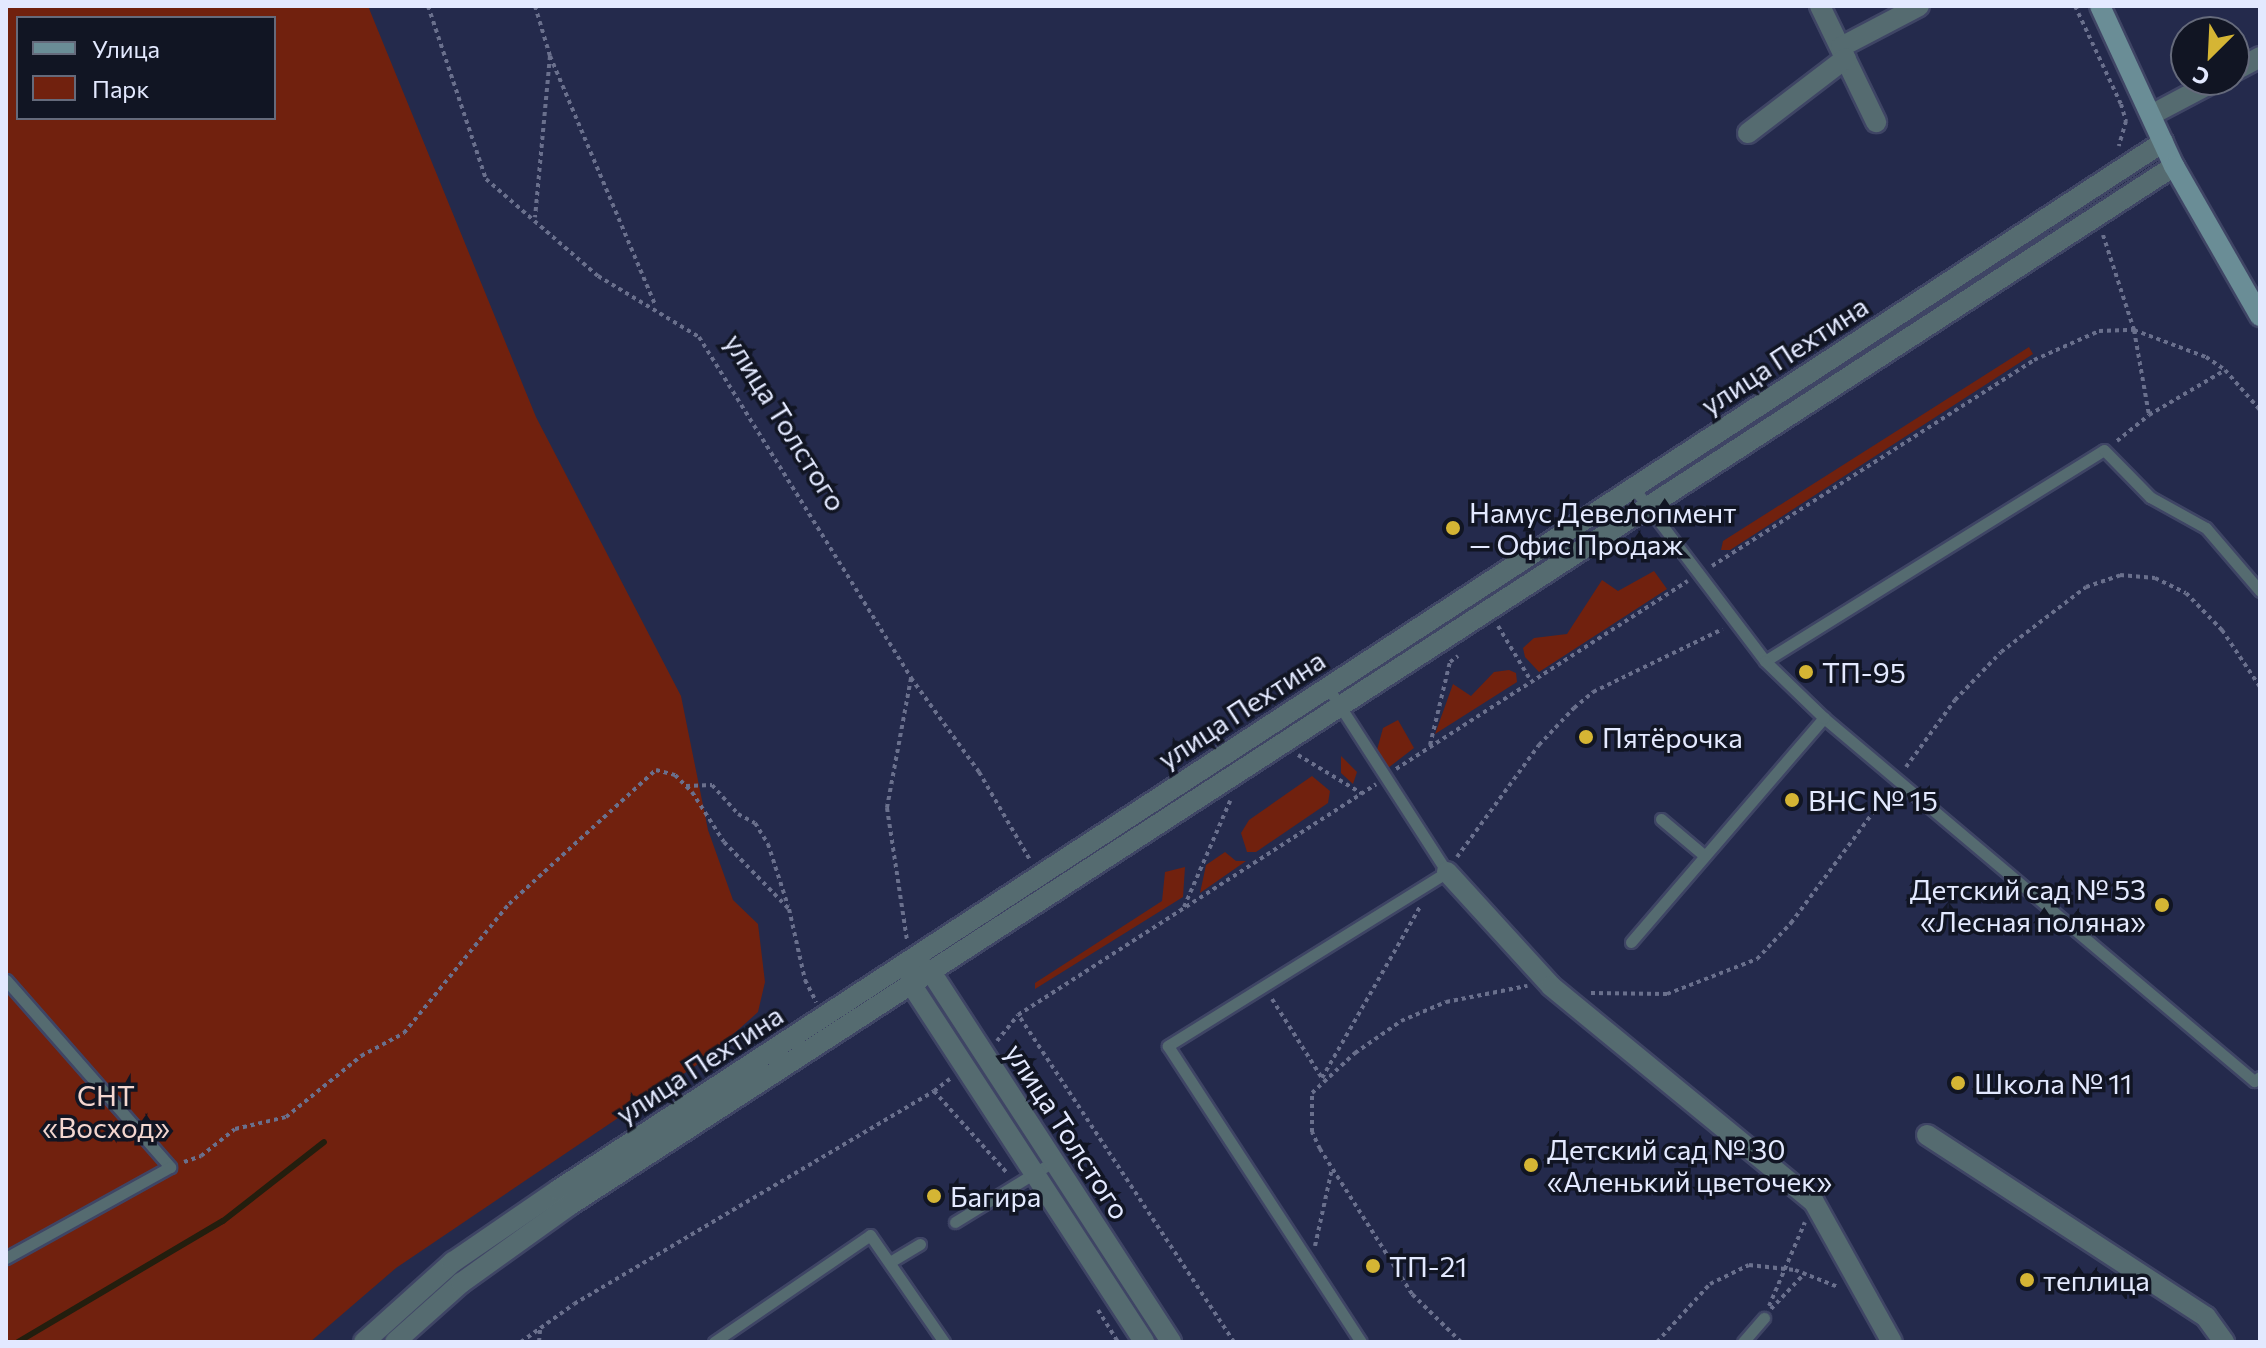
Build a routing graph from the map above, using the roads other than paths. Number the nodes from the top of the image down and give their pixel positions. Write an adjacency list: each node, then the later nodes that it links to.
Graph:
1 (1820, 6): 4 (street)
2 (1919, 6): 4 (street)
3 (2100, 6): 6 (main road)
4 (1843, 52): 7 (street); 8 (street)
5 (2187, 96): 6 (street)
6 (2151, 115): 9 (main road)
7 (1876, 122)
8 (1748, 133)
9 (2163, 142): 10 (main road); 12 (street, улица Пехтина)
10 (2174, 166): 11 (main road); 13 (street, улица Пехтина)
11 (2260, 316)
12 (1633, 487): 13 (lane); 16 (street, улица Пехтина)
13 (1646, 507): 15 (lane); 17 (street, улица Пехтина)
14 (2260, 591): 15 (lane)
15 (1765, 661): 18 (lane)
16 (1327, 686): 17 (lane); 23 (street, улица Пехтина)
17 (1338, 705): 21 (lane); 24 (street, улица Пехтина)
18 (1824, 718): 20 (lane); 27 (lane)
19 (1661, 819): 20 (lane)
20 (1705, 856): 22 (lane)
21 (1441, 873): 42 (lane); 44 (street)
22 (1631, 942)
23 (910, 959): 24 (street, улица Толстого); 26 (street); 36 (street, улица Пехтина)
24 (931, 972): 26 (street, улица Пехтина); 29 (street, улица Толстого)
25 (6, 980): 33 (lane)
26 (911, 984): 30 (street, улица Толстого); 37 (street, улица Пехтина)
27 (2258, 1082)
28 (1927, 1135): 45 (street)
29 (1054, 1161): 30 (lane); 41 (street, улица Толстого)
30 (1034, 1173): 31 (lane); 40 (street, улица Толстого)
31 (955, 1222)
32 (920, 1244): 34 (lane)
33 (6, 1258)
34 (890, 1262): 38 (lane); 39 (lane)
35 (1764, 1318): 43 (lane)
36 (364, 1342)
37 (395, 1342)
38 (714, 1342)
39 (944, 1342)
40 (1144, 1342)
41 (1171, 1342)
42 (1361, 1342)
43 (1743, 1342)
44 (1892, 1342)
45 (2224, 1342)

